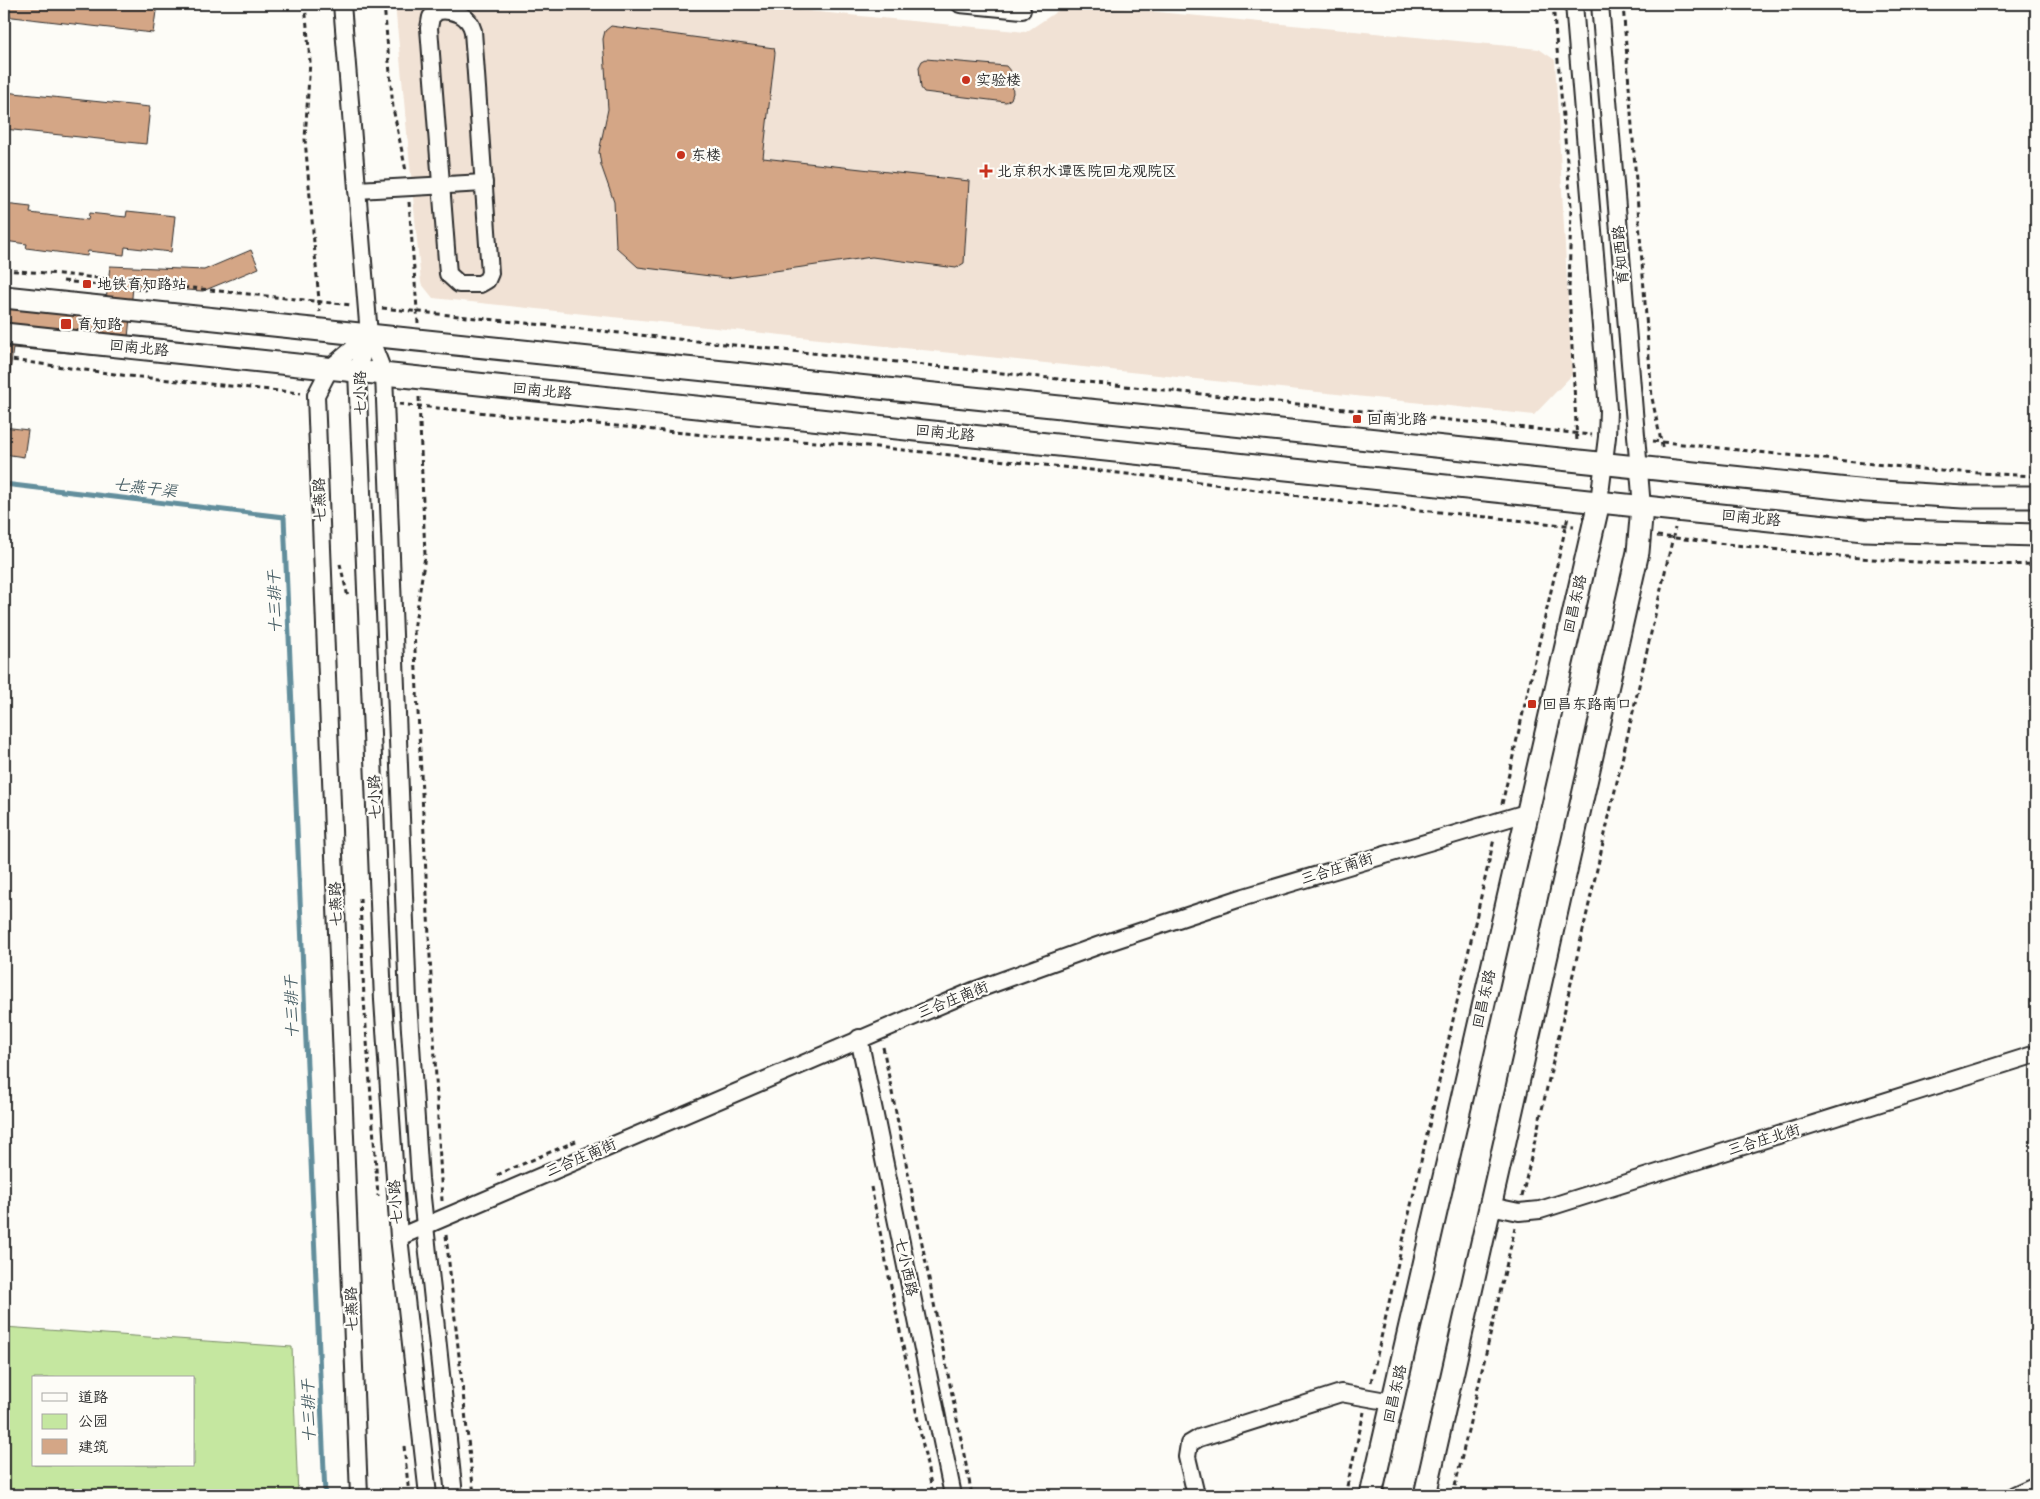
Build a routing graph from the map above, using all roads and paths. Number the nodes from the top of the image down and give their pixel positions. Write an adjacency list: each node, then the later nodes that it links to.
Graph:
1 (305, 4): 15 (path)
2 (342, 4): 13 (street)
3 (384, 4): 12 (path)
4 (960, 4): 9 (street)
5 (1553, 4): 29 (path)
6 (1574, 4): 35 (street, 育知西路)
7 (1600, 4): 36 (street, 育知西路)
8 (1623, 4): 31 (path)
9 (1022, 10)
10 (484, 185): 11 (street); 11 (street); 11 (street)
11 (442, 188): 12 (street)
12 (408, 190): 13 (street); 18 (path)
13 (357, 192): 23 (street)
14 (4, 270): 20 (path)
15 (317, 280)
16 (63, 281): 17 (path)
17 (146, 290)
18 (416, 290)
19 (4, 297): 23 (main road)
20 (298, 299)
21 (426, 312): 33 (path)
22 (4, 334): 25 (main road, 回南北路)
23 (369, 335): 25 (street, 七燕路); 26 (street, 七小路); 27 (street, 七小路); 35 (main road)
24 (4, 359): 28 (path)
25 (330, 368): 26 (main road, 回南北路); 66 (street, 七燕路)
26 (358, 371): 27 (main road, 回南北路); 61 (street, 七小路)
27 (384, 374): 39 (main road, 回南北路); 60 (street, 七小路)
28 (288, 392)
29 (1575, 396)
30 (427, 406): 41 (path)
31 (1654, 410)
32 (420, 430): 55 (path)
33 (1546, 430)
34 (1682, 444): 37 (path)
35 (1605, 464): 36 (main road); 39 (street, 育知西路)
36 (1638, 468): 38 (main road); 40 (street, 育知西路)
37 (2036, 476)
38 (2036, 498)
39 (1599, 502): 40 (main road, 回南北路); 49 (main road, 回昌东路)
40 (1642, 507): 42 (main road, 回南北路); 58 (main road)
41 (1543, 523)
42 (2036, 535)
43 (1678, 538): 47 (path)
44 (339, 554): 48 (path)
45 (1559, 556): 50 (path)
46 (1668, 564): 59 (path)
47 (2036, 564)
48 (349, 606)
49 (1526, 813): 50 (street, 三合庄南街); 64 (main road, 回昌东路)
50 (1498, 822): 52 (street, 三合庄南街); 63 (path)
51 (360, 890): 56 (path)
52 (859, 1038): 60 (street, 三合庄南街); 71 (street, 七小西路)
53 (2036, 1054): 59 (street, 三合庄北街)
54 (886, 1062): 72 (path)
55 (440, 1166)
56 (376, 1172)
57 (870, 1183): 70 (path)
58 (1490, 1206): 59 (street, 三合庄北街); 76 (main road)
59 (1519, 1212): 77 (path)
60 (425, 1226): 61 (street, 三合庄南街); 68 (street, 七小路)
61 (399, 1237): 67 (street, 七小路)
62 (448, 1253): 69 (path)
63 (1367, 1397): 64 (street); 73 (street); 74 (path)
64 (1392, 1402): 75 (main road, 回昌东路)
65 (2036, 1485): 78 (street)
66 (359, 1495)
67 (428, 1495)
68 (454, 1495)
69 (474, 1495)
70 (933, 1495)
71 (953, 1495)
72 (972, 1495)
73 (1196, 1495)
74 (1345, 1495)
75 (1372, 1495)
76 (1425, 1495)
77 (1453, 1495)
78 (2014, 1495)

